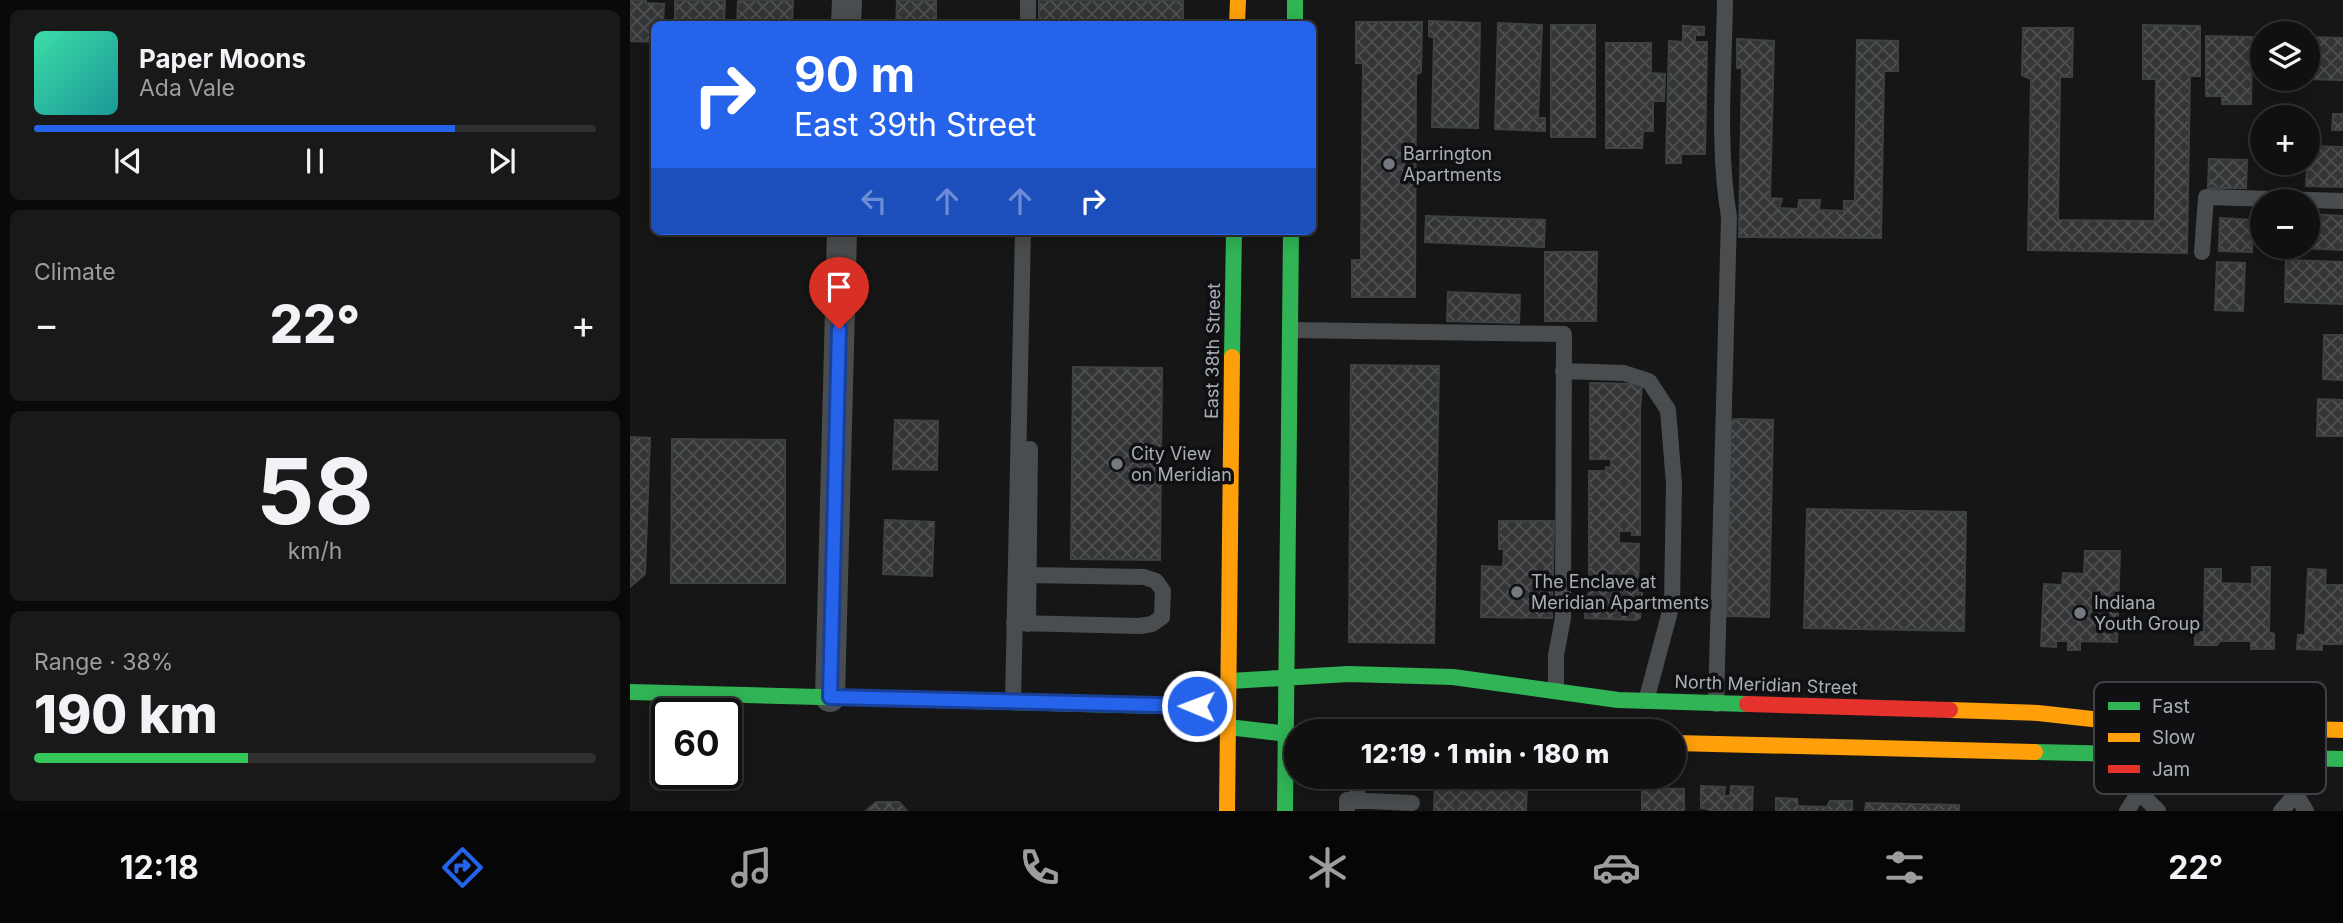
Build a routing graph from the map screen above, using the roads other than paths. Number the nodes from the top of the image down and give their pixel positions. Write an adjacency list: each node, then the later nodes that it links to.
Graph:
1 (847, 0): 6 (street)
2 (1028, 0): 7 (lane)
3 (1238, 0): 8 (main road)
4 (1295, 0): 9 (main road)
5 (1725, 0): 28 (lane)
6 (846, 21)
7 (1028, 21)
8 (1237, 21)
9 (1295, 21)
10 (2343, 201): 15 (lane)
11 (842, 235): 25 (street)
12 (1023, 235): 20 (lane)
13 (1234, 235): 22 (main road, East 38th Street)
14 (1291, 235): 16 (main road)
15 (2202, 252)
16 (1290, 330): 17 (lane); 21 (main road)
17 (1563, 371): 24 (lane); 26 (lane)
18 (1030, 449): 19 (lane)
19 (1029, 575): 20 (lane); 20 (lane)
20 (1021, 623): 27 (lane)
21 (1286, 677): 22 (main road, North Meridian Street); 24 (main road, North Meridian Street); 30 (main road)
22 (1230, 681): 29 (main road); 32 (main road, East 38th Street)
23 (630, 692): 25 (main road)
24 (1556, 692): 26 (main road, North Meridian Street)
25 (830, 697): 27 (main road)
26 (1646, 701): 28 (main road, North Meridian Street)
27 (1013, 702): 29 (main road)
28 (1716, 704): 31 (main road, North Meridian Street)
29 (1197, 706): 32 (main road)
30 (1290, 719)
31 (2094, 719)
32 (1228, 727): 33 (main road); 42 (main road, East 38th Street)
33 (1284, 733)
34 (1686, 743): 35 (main road)
35 (2094, 754)
36 (1287, 789): 43 (main road)
37 (2138, 794): 44 (lane)
38 (2141, 794): 45 (lane)
39 (2296, 794): 46 (lane); 47 (lane)
40 (1412, 803): 41 (lane)
41 (1352, 806)
42 (1227, 811)
43 (1285, 811)
44 (2127, 811)
45 (2158, 811)
46 (2281, 811)
47 (2306, 811)

